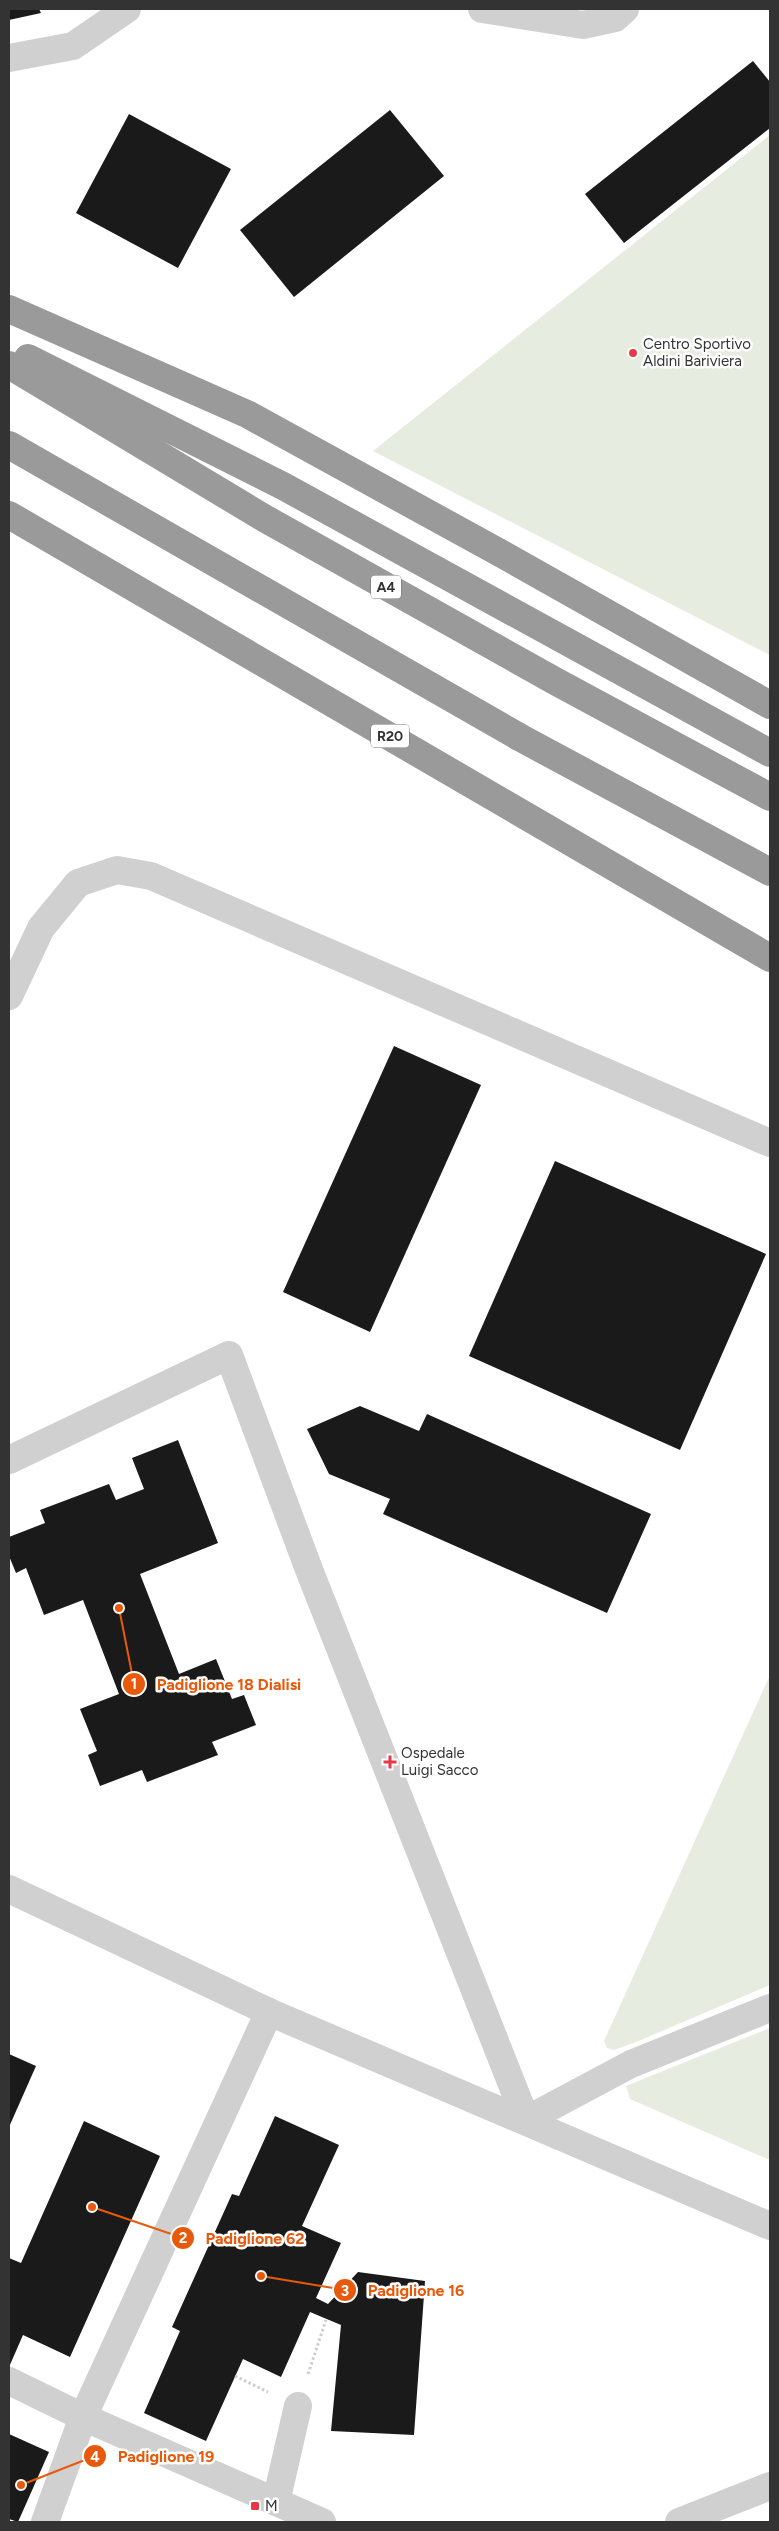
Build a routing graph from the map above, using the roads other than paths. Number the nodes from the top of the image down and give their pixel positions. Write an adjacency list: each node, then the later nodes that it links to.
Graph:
1 (127, 9): 4 (street)
2 (482, 9): 3 (street)
3 (625, 9)
4 (9, 58)
5 (9, 309): 10 (highway)
6 (9, 348): 11 (highway)
7 (9, 365): 12 (highway, A4)
8 (9, 445): 13 (highway)
9 (9, 515): 14 (highway, R20)
10 (770, 706)
11 (770, 753)
12 (770, 797)
13 (770, 872)
14 (770, 958)
15 (9, 996): 16 (street)
16 (770, 1143)
17 (9, 1460): 21 (street)
18 (9, 1889): 20 (street)
19 (770, 2008): 21 (street)
20 (269, 2012): 21 (street); 25 (street)
21 (526, 2120): 22 (street)
22 (770, 2226)
23 (9, 2381): 25 (street)
24 (298, 2406): 27 (street)
25 (83, 2417): 27 (street); 28 (street)
26 (770, 2486): 30 (street)
27 (276, 2502): 29 (street)
28 (45, 2522)
29 (322, 2522)
30 (679, 2522)

